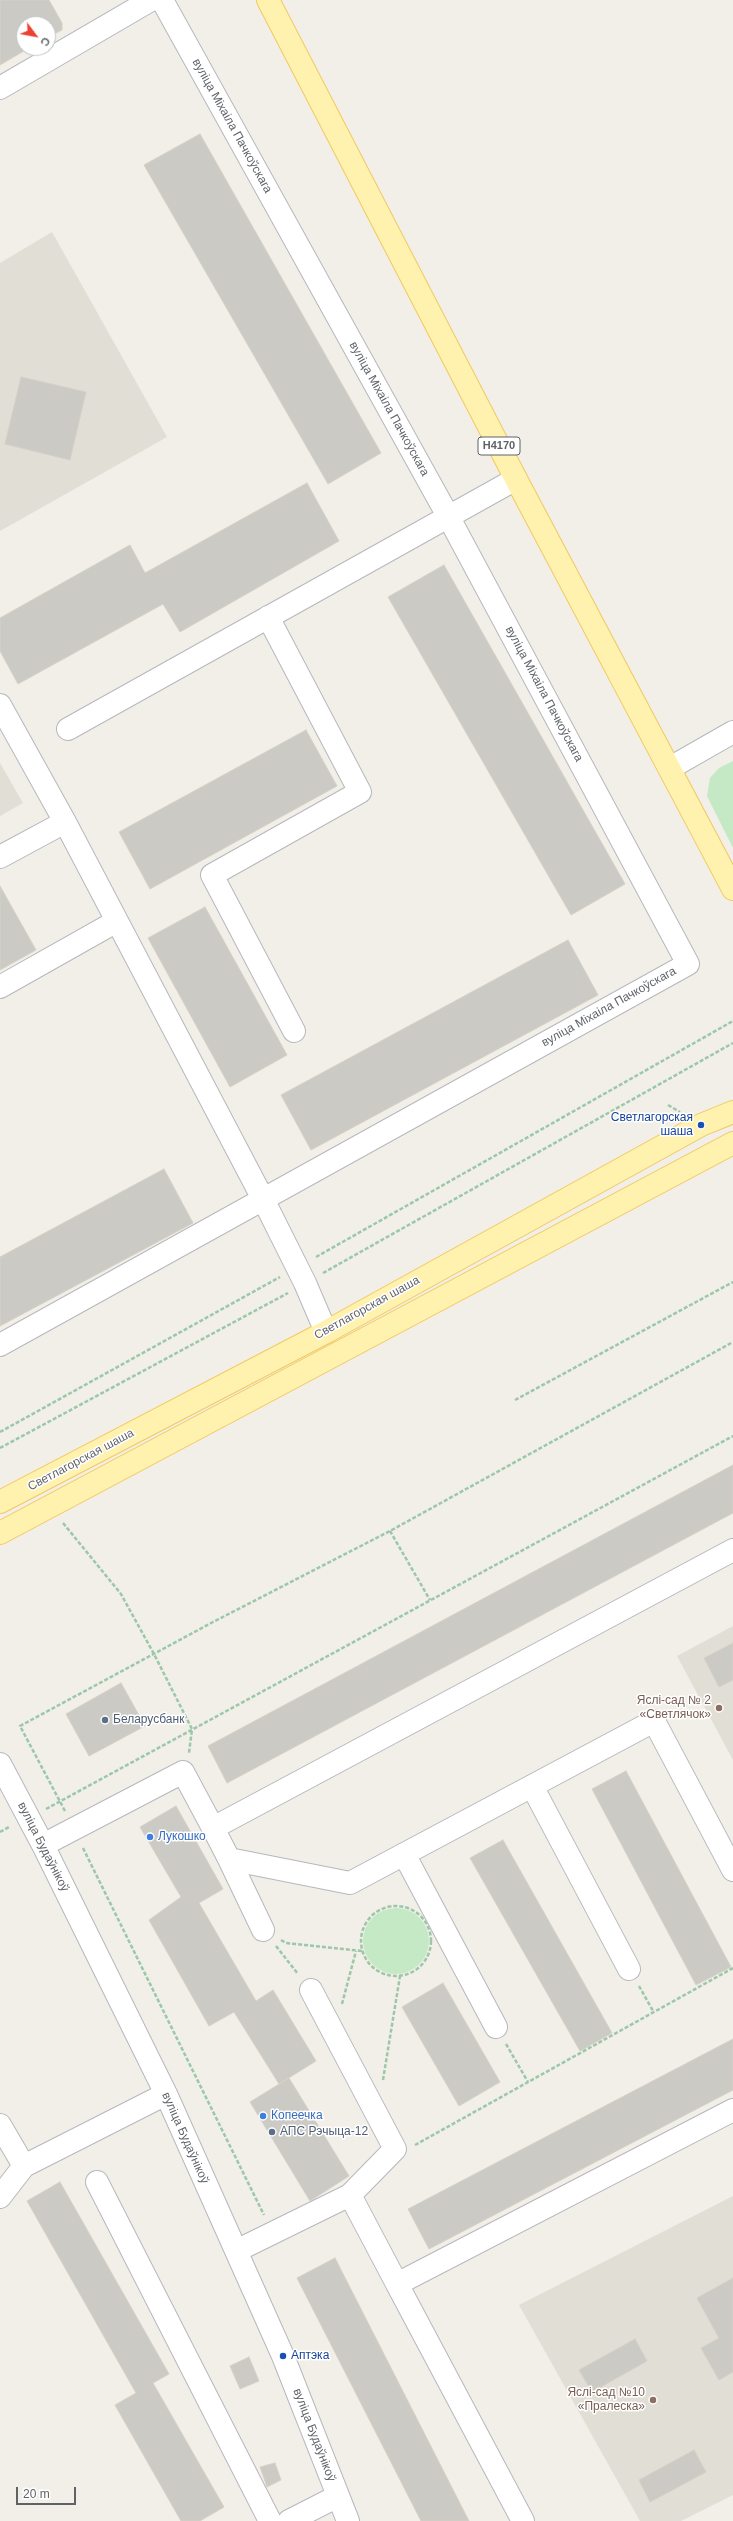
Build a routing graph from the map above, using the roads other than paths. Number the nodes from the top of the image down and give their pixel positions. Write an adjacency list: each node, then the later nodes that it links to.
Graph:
1 (151, 0): 4 (street)
2 (162, 0): 6 (street, вуліца Міхаіла Пачкоўскага)
3 (268, 0): 5 (main road, Н4170)
4 (0, 88)
5 (516, 478): 6 (street); 11 (main road, Н4170)
6 (448, 516): 7 (street); 20 (street, вуліца Міхаіла Пачкоўскага)
7 (268, 617): 9 (street); 17 (street)
8 (0, 705): 12 (street)
9 (68, 729)
10 (733, 732): 11 (street)
11 (670, 768): 14 (main road, Н4170)
12 (65, 822): 13 (street); 15 (street)
13 (0, 857)
14 (733, 890)
15 (117, 921): 16 (street); 20 (street)
16 (0, 987)
17 (294, 1032)
18 (733, 1112): 21 (main road, Светлагорская шаша)
19 (733, 1143): 24 (main road)
20 (263, 1199): 21 (street); 22 (street)
21 (326, 1332): 23 (main road, Светлагорская шаша)
22 (0, 1345)
23 (0, 1502)
24 (0, 1533)
25 (733, 1550): 28 (street)
26 (0, 1764): 29 (street, вуліца Будаўнікоў)
27 (532, 1786): 30 (street); 32 (street); 34 (street)
28 (213, 1828): 29 (street); 31 (street)
29 (43, 1845): 37 (street, вуліца Будаўнікоў)
30 (404, 1854): 31 (street); 36 (street)
31 (229, 1859): 33 (street)
32 (733, 1870)
33 (263, 1930)
34 (629, 1969)
35 (311, 1990): 42 (street)
36 (496, 2027)
37 (166, 2094): 40 (street); 44 (street, вуліца Будаўнікоў)
38 (733, 2110): 45 (street)
39 (0, 2125): 40 (street)
40 (24, 2166): 43 (street)
41 (97, 2182): 47 (street)
42 (350, 2195): 44 (street); 45 (street)
43 (0, 2196)
44 (236, 2251): 46 (street, вуліца Будаўнікоў)
45 (397, 2284): 50 (street)
46 (338, 2496): 48 (street); 49 (street, вуліца Будаўнікоў)
47 (270, 2521)
48 (289, 2521)
49 (348, 2521)
50 (524, 2521)

